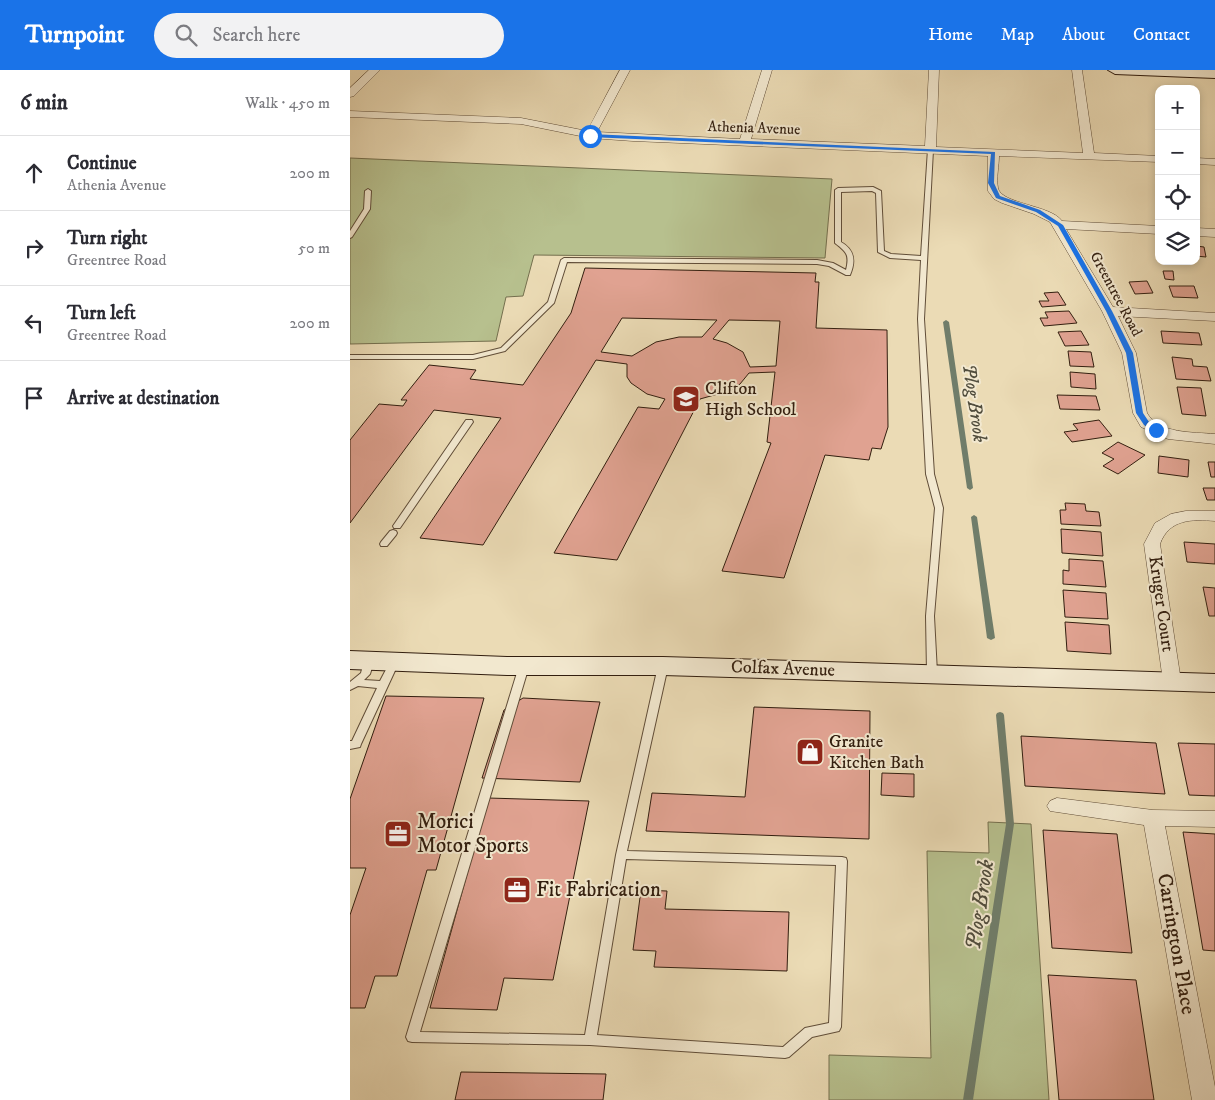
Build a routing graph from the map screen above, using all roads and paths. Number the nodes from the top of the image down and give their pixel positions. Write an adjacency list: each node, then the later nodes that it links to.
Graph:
1 (375, 70): 8 (street)
2 (625, 70): 10 (street)
3 (767, 70): 11 (street)
4 (934, 70): 12 (street)
5 (1077, 70): 14 (street)
6 (1115, 70): 7 (street)
7 (1215, 74)
8 (350, 94)
9 (350, 114): 10 (street, Athenia Avenue)
10 (590, 136): 11 (street, Athenia Avenue)
11 (744, 143): 12 (street, Athenia Avenue)
12 (930, 150): 13 (street, Athenia Avenue); 24 (lane)
13 (994, 153): 14 (street, Athenia Avenue); 19 (street, Greentree Road)
14 (1089, 157): 15 (street, Athenia Avenue)
15 (1155, 160)
16 (1200, 161): 17 (street)
17 (1215, 162)
18 (368, 191): 23 (lane)
19 (1060, 225): 20 (street); 25 (street, Greentree Road)
20 (1155, 230)
21 (1200, 232): 22 (street)
22 (1215, 233)
23 (350, 236)
24 (922, 258): 27 (lane); 34 (lane)
25 (1109, 311): 26 (street); 29 (street, Greentree Road)
26 (1215, 316)
27 (350, 357)
28 (469, 422): 31 (lane)
29 (1215, 439)
30 (1215, 516): 36 (street, Kruger Court)
31 (384, 544)
32 (524, 666): 33 (street, Colfax Avenue); 35 (street, Colfax Avenue); 43 (lane)
33 (663, 666): 34 (street, Colfax Avenue); 42 (lane)
34 (932, 673): 36 (street, Colfax Avenue)
35 (363, 676): 38 (lane)
36 (1172, 682): 37 (street, Colfax Avenue)
37 (1215, 683)
38 (350, 745)
39 (1057, 806): 40 (street)
40 (1153, 818): 41 (street); 44 (street, Carrington Place)
41 (1215, 819)
42 (621, 855): 43 (lane); 43 (lane)
43 (590, 1040)
44 (1205, 1100)

